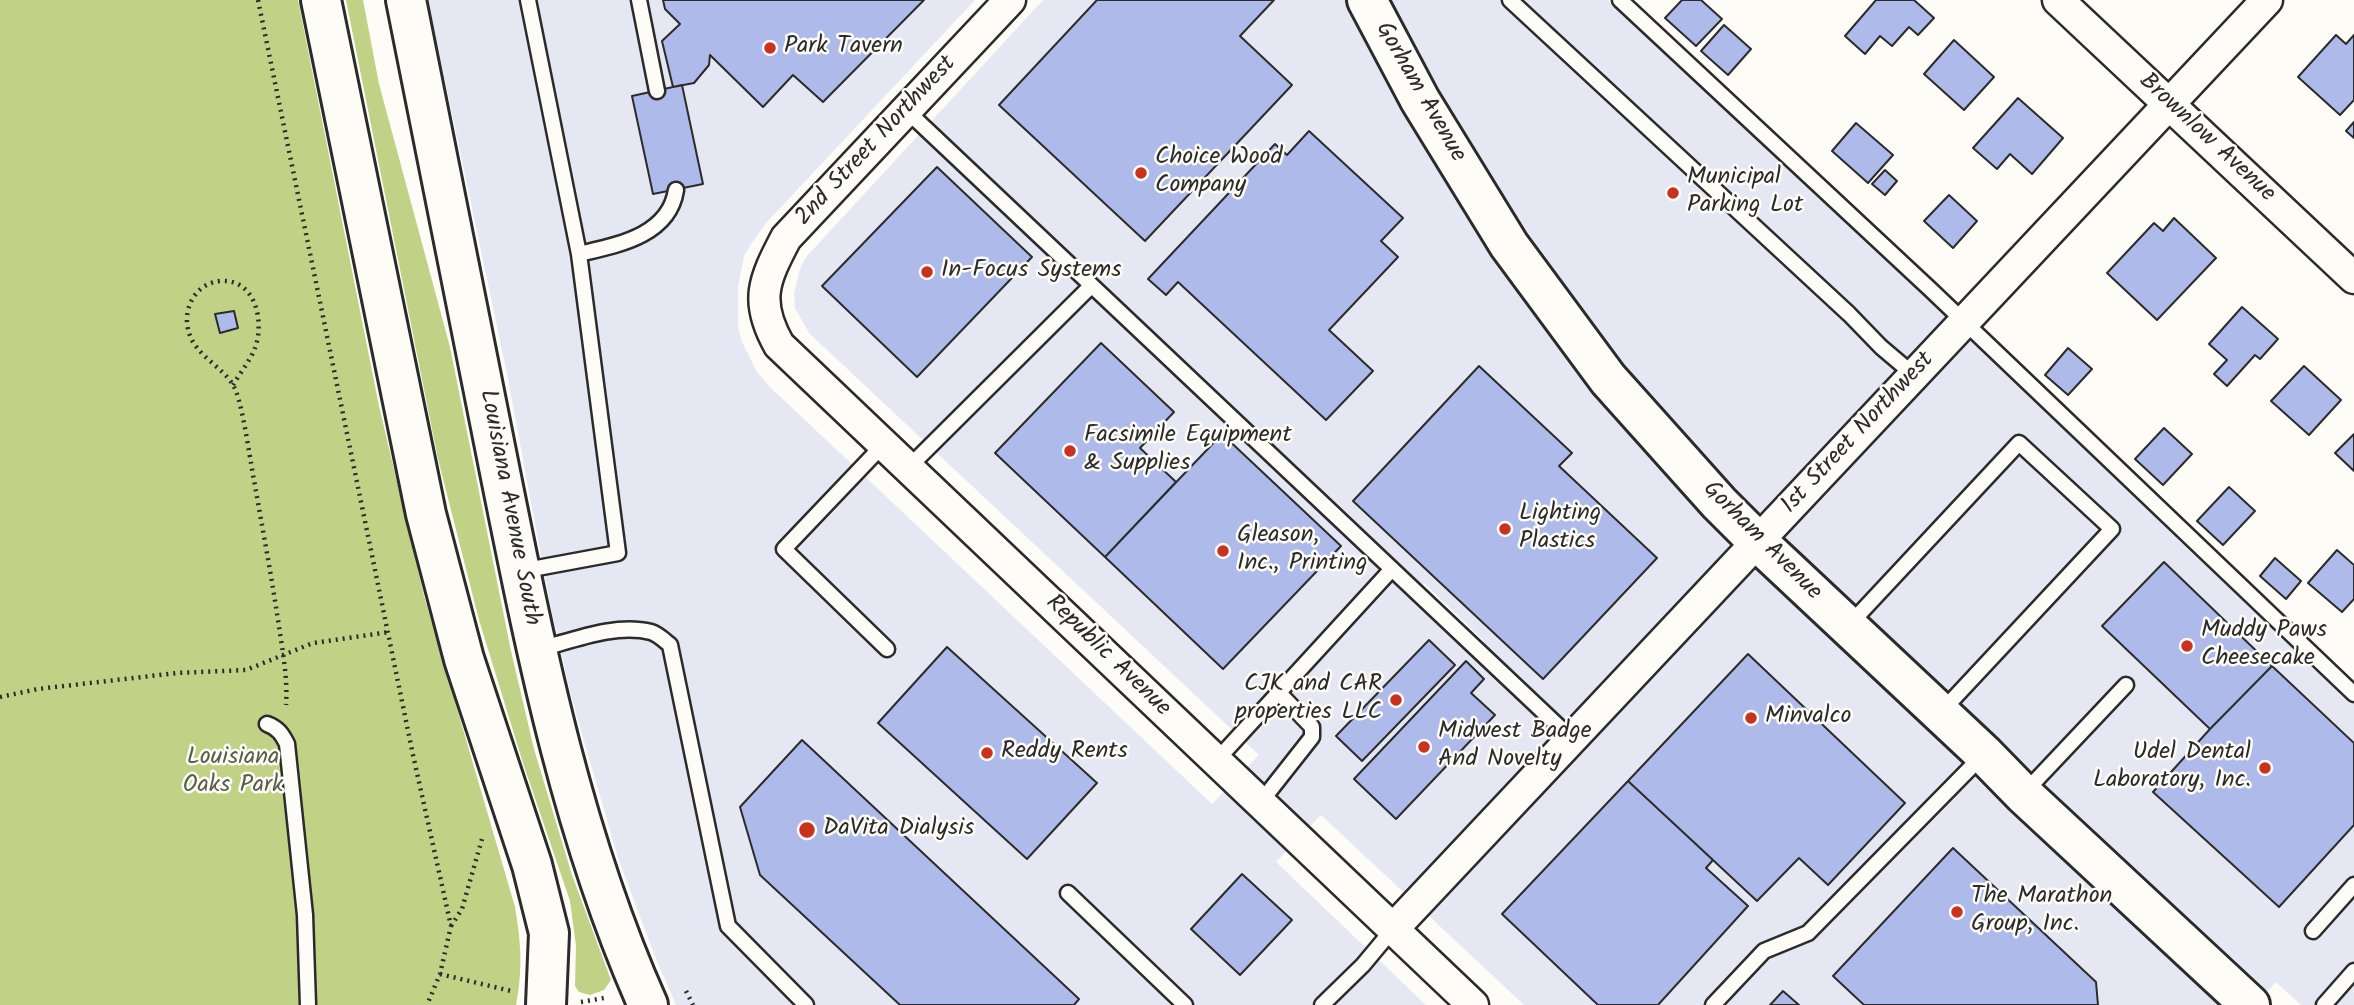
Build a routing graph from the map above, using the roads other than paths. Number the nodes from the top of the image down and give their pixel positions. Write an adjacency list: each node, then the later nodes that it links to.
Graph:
1 (321, 0): 44 (main road)
2 (406, 0): 25 (main road, Louisiana Avenue South)
3 (528, 0): 15 (lane)
4 (639, 0): 11 (lane)
5 (1010, 0): 13 (street, 2nd Street Northwest)
6 (1367, 0): 23 (main road, Gorham Avenue)
7 (1510, 0): 20 (lane)
8 (1620, 0): 19 (lane)
9 (2058, 0): 12 (street, Brownlow Avenue)
10 (2267, 0): 12 (street, 1st Street Northwest)
11 (657, 91)
12 (2168, 104): 16 (street, Brownlow Avenue); 19 (street, 1st Street Northwest)
13 (906, 110): 17 (lane); 18 (street, 2nd Street Northwest)
14 (676, 190): 15 (lane)
15 (579, 254): 25 (lane)
16 (2354, 278)
17 (1091, 286): 22 (lane); 24 (lane)
18 (764, 296): 21 (street, Republic Avenue)
19 (1963, 322): 20 (street, 1st Street Northwest); 31 (lane)
20 (1914, 375): 23 (street, 1st Street Northwest)
21 (884, 444): 22 (street, Republic Avenue); 27 (lane)
22 (909, 467): 36 (street, Republic Avenue)
23 (1758, 542): 26 (main road, Gorham Avenue); 34 (street, 1st Street Northwest)
24 (1392, 569): 30 (lane); 34 (lane)
25 (520, 571): 28 (main road, Louisiana Avenue South)
26 (1848, 626): 32 (main road, Gorham Avenue); 32 (lane)
27 (887, 649)
28 (537, 650): 45 (main road, Louisiana Avenue South); 47 (lane)
29 (2126, 685): 37 (lane)
30 (1279, 693): 36 (lane); 38 (lane)
31 (2354, 694)
32 (1940, 713): 35 (main road, Gorham Avenue)
33 (267, 724): 46 (lane)
34 (1573, 740): 41 (street, 1st Street Northwest)
35 (1984, 754): 37 (main road, Gorham Avenue); 51 (lane)
36 (1216, 761): 38 (street, Republic Avenue)
37 (2024, 794): 52 (main road, Gorham Avenue)
38 (1260, 803): 41 (street, Republic Avenue)
39 (2354, 885): 42 (lane)
40 (1068, 893): 48 (lane)
41 (1393, 929): 49 (lane); 50 (street, Republic Avenue)
42 (2313, 930)
43 (2354, 971): 53 (lane)
44 (546, 1000)
45 (630, 1000)
46 (308, 1005)
47 (806, 1005)
48 (1185, 1005)
49 (1322, 1005)
50 (1473, 1005)
51 (1713, 1005)
52 (2250, 1005)
53 (2323, 1005)

